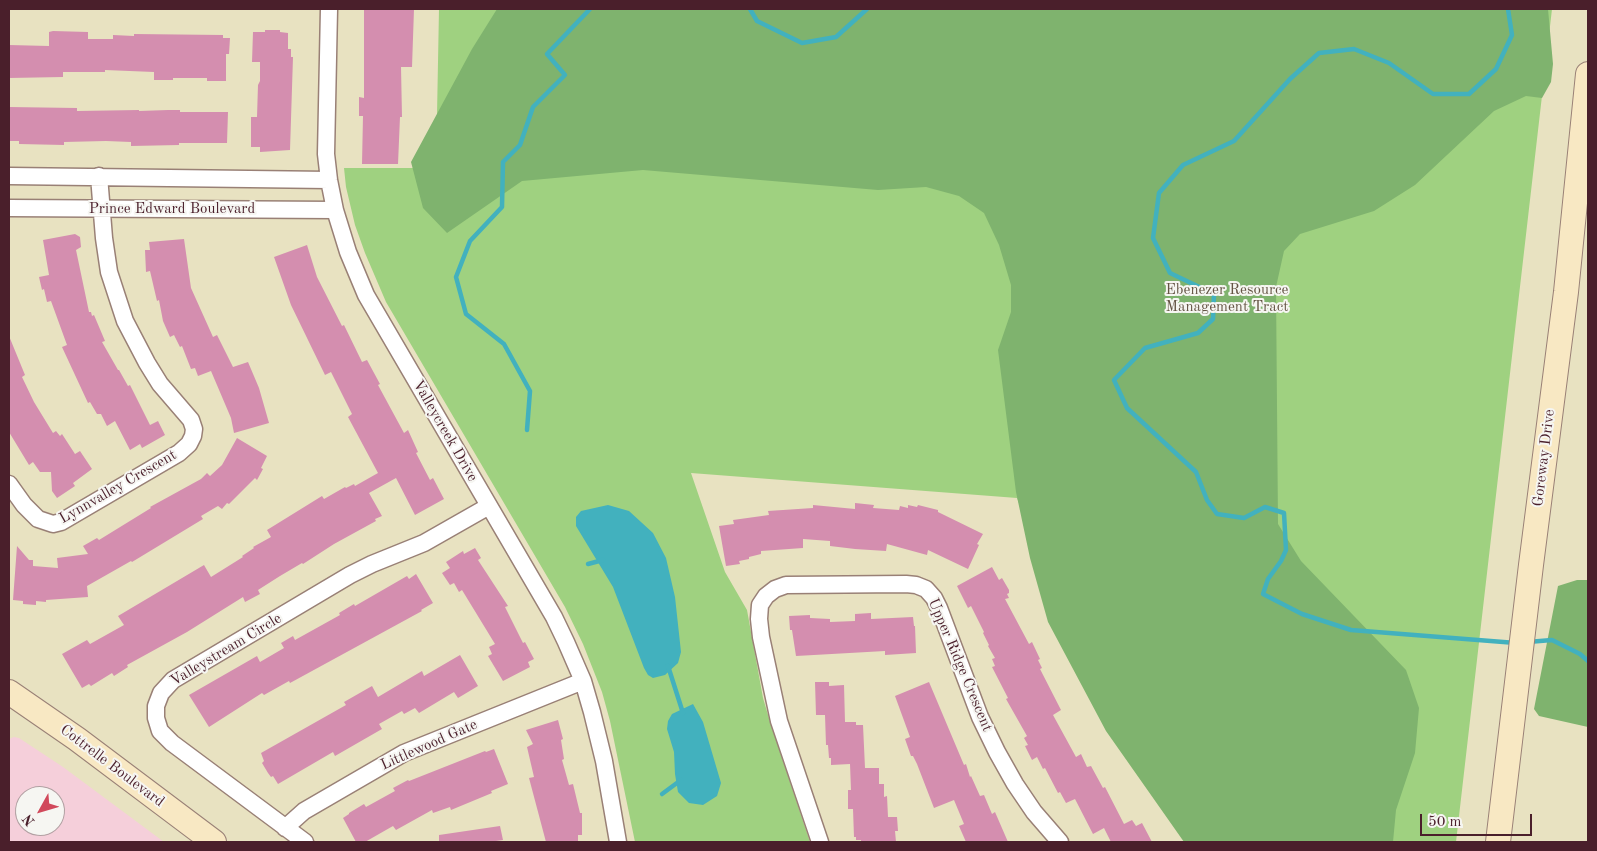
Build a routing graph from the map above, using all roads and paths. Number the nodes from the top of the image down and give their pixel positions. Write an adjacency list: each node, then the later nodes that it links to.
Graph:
1 (329, 9): 5 (street, Valleycreek Drive)
2 (1588, 74): 19 (street, Goreway Drive)
3 (9, 176): 4 (street, Prince Edward Boulevard)
4 (99, 176): 5 (street, Prince Edward Boulevard); 7 (street, Lynnvalley Crescent)
5 (329, 180): 8 (street, Valleycreek Drive)
6 (9, 208): 7 (street, Prince Edward Boulevard)
7 (101, 209): 8 (street, Prince Edward Boulevard); 9 (street, Lynnvalley Crescent)
8 (335, 210): 10 (street, Valleycreek Drive)
9 (9, 484)
10 (489, 506): 11 (street, Valleycreek Drive); 13 (street, Valleystream Circle)
11 (583, 681): 13 (street, Littlewood Gate); 16 (street, Valleycreek Drive)
12 (11, 698): 14 (street, Cottrelle Boulevard)
13 (285, 828): 15 (street, Valleystream Circle)
14 (214, 842)
15 (305, 842)
16 (618, 842)
17 (820, 842): 18 (street, Upper Ridge Crescent)
18 (1060, 842)
19 (1498, 842)

